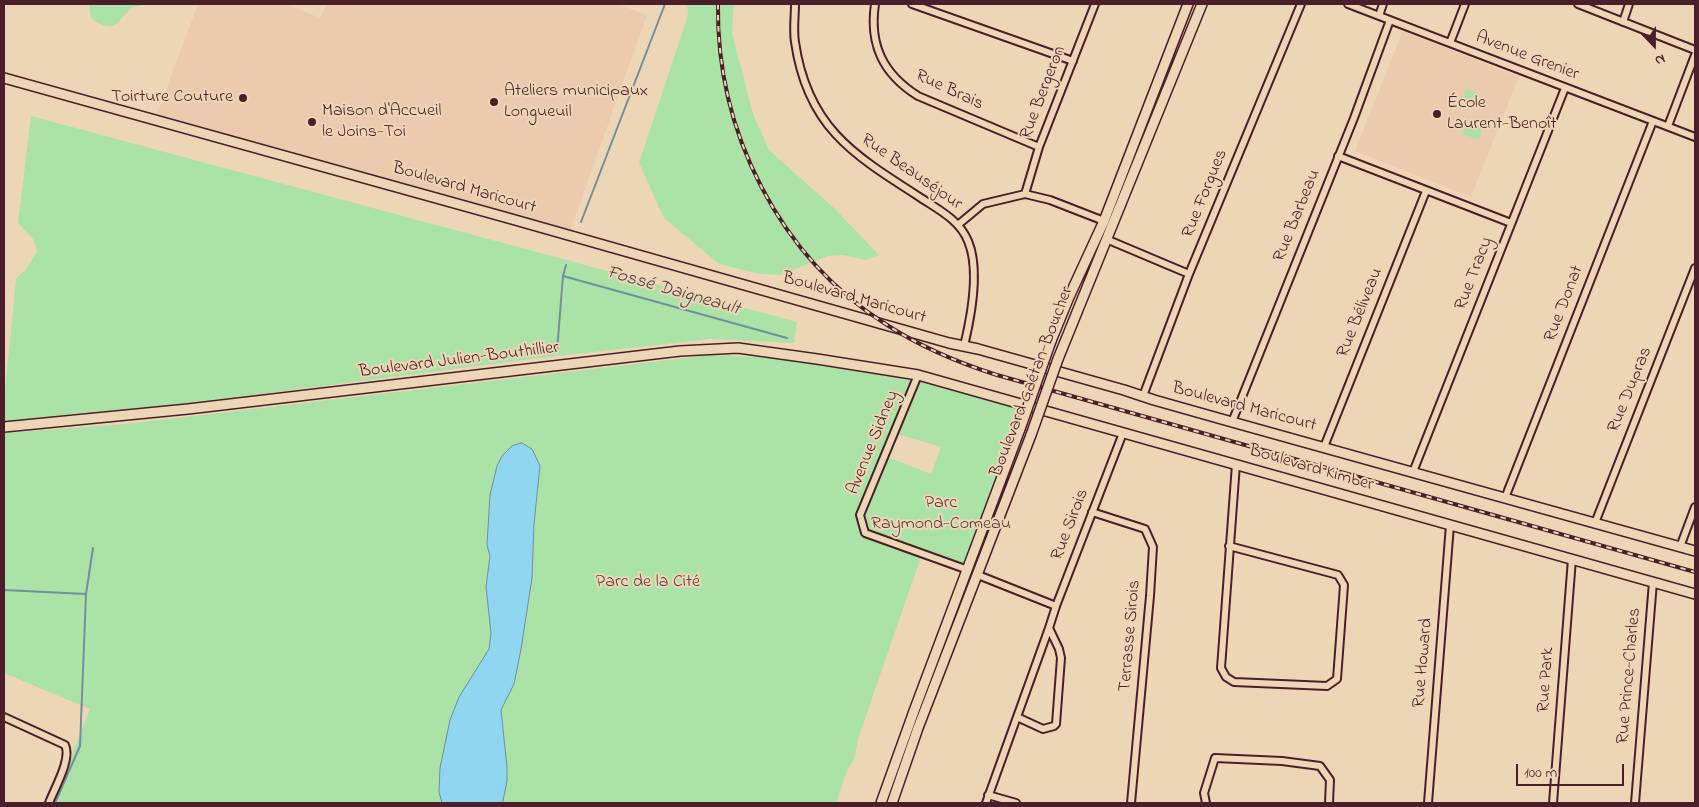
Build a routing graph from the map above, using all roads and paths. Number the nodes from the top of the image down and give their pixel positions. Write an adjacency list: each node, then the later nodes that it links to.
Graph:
1 (795, 4): 30 (street, Rue Beauséjour)
2 (875, 4): 25 (street, Rue Brais)
3 (912, 4): 19 (street)
4 (1095, 4): 19 (street, Rue Bergeron)
5 (1188, 4): 29 (street, Boulevard Gaétan-Boucher)
6 (1202, 4): 32 (street, Boulevard Gaétan-Boucher)
7 (1301, 4): 34 (street, Rue Forgues)
8 (1348, 4): 13 (street, Avenue Grenier)
9 (1383, 4): 13 (street)
10 (1465, 4): 16 (street)
11 (1578, 4): 15 (street)
12 (1629, 4): 15 (street)
13 (1379, 16): 14 (street, Avenue Grenier)
14 (1390, 20): 16 (street, Avenue Grenier); 26 (street, Rue Barbeau)
15 (1622, 22): 17 (street)
16 (1450, 44): 21 (street, Avenue Grenier)
17 (1695, 50)
18 (1695, 55): 23 (street)
19 (1073, 61): 25 (street, Rue Bergeron)
20 (4, 78): 35 (street, Boulevard Maricourt)
21 (1565, 88): 22 (street, Avenue Grenier); 31 (street, Rue Tracy)
22 (1653, 121): 23 (street, Avenue Grenier); 44 (street, Rue Donat)
23 (1668, 126): 24 (street, Avenue Grenier)
24 (1695, 137)
25 (1039, 147): 28 (street, Rue Bergeron)
26 (1338, 156): 27 (street); 38 (street, Rue Barbeau)
27 (1426, 191): 31 (street); 41 (street, Rue Béliveau)
28 (1025, 194): 29 (street); 30 (street)
29 (1104, 221): 53 (street, Boulevard Gaétan-Boucher, bridge)
30 (959, 224): 35 (street, Rue Beauséjour)
31 (1511, 224): 43 (street, Rue Tracy)
32 (1106, 239): 34 (street); 54 (street, Boulevard Gaétan-Boucher, bridge)
33 (1695, 268): 47 (street, Rue Dupras)
34 (1190, 274): 37 (street, Rue Forgues)
35 (964, 346): 37 (street, Boulevard Maricourt)
36 (918, 375): 39 (street, Boulevard Julien-Bouthillier); 40 (street, Boulevard Kimber); 53 (street, Avenue Sidney)
37 (1143, 396): 38 (street, Boulevard Maricourt)
38 (1232, 422): 41 (street, Boulevard Maricourt)
39 (4, 427)
40 (1123, 432): 42 (street, Boulevard Kimber); 46 (street, Rue Sirois)
41 (1324, 447): 43 (street, Boulevard Maricourt)
42 (1236, 464): 48 (street, Boulevard Kimber); 49 (street)
43 (1414, 472): 44 (street, Boulevard Maricourt)
44 (1505, 498): 47 (street, Boulevard Maricourt)
45 (1695, 508): 50 (street)
46 (1092, 512): 57 (street, Rue Sirois); 67 (street, Terrasse Sirois)
47 (1595, 523): 50 (street, Boulevard Maricourt)
48 (1450, 525): 52 (street, Boulevard Kimber); 70 (street, Rue Howard)
49 (1229, 546): 49 (street)
50 (1680, 547): 51 (street, Boulevard Maricourt)
51 (1695, 551)
52 (1572, 559): 55 (street, Boulevard Kimber); 71 (street, Rue Park)
53 (968, 570): 63 (street, Boulevard Gaétan-Boucher)
54 (978, 575): 57 (street); 64 (street, Boulevard Gaétan-Boucher)
55 (1653, 582): 56 (street, Boulevard Kimber); 72 (street, Rue Prince-Charles)
56 (1695, 594)
57 (1056, 606): 58 (street, Rue Sirois)
58 (1049, 628): 60 (street, Rue Sirois); 60 (street)
59 (4, 717): 62 (street)
60 (1017, 717): 61 (street, Rue Sirois)
61 (988, 795): 65 (street, Rue Sirois); 66 (street)
62 (49, 803)
63 (881, 803)
64 (892, 803)
65 (986, 803)
66 (1016, 803)
67 (1131, 803)
68 (1206, 803): 69 (street)
69 (1328, 803)
70 (1428, 803)
71 (1553, 803)
72 (1635, 803)

